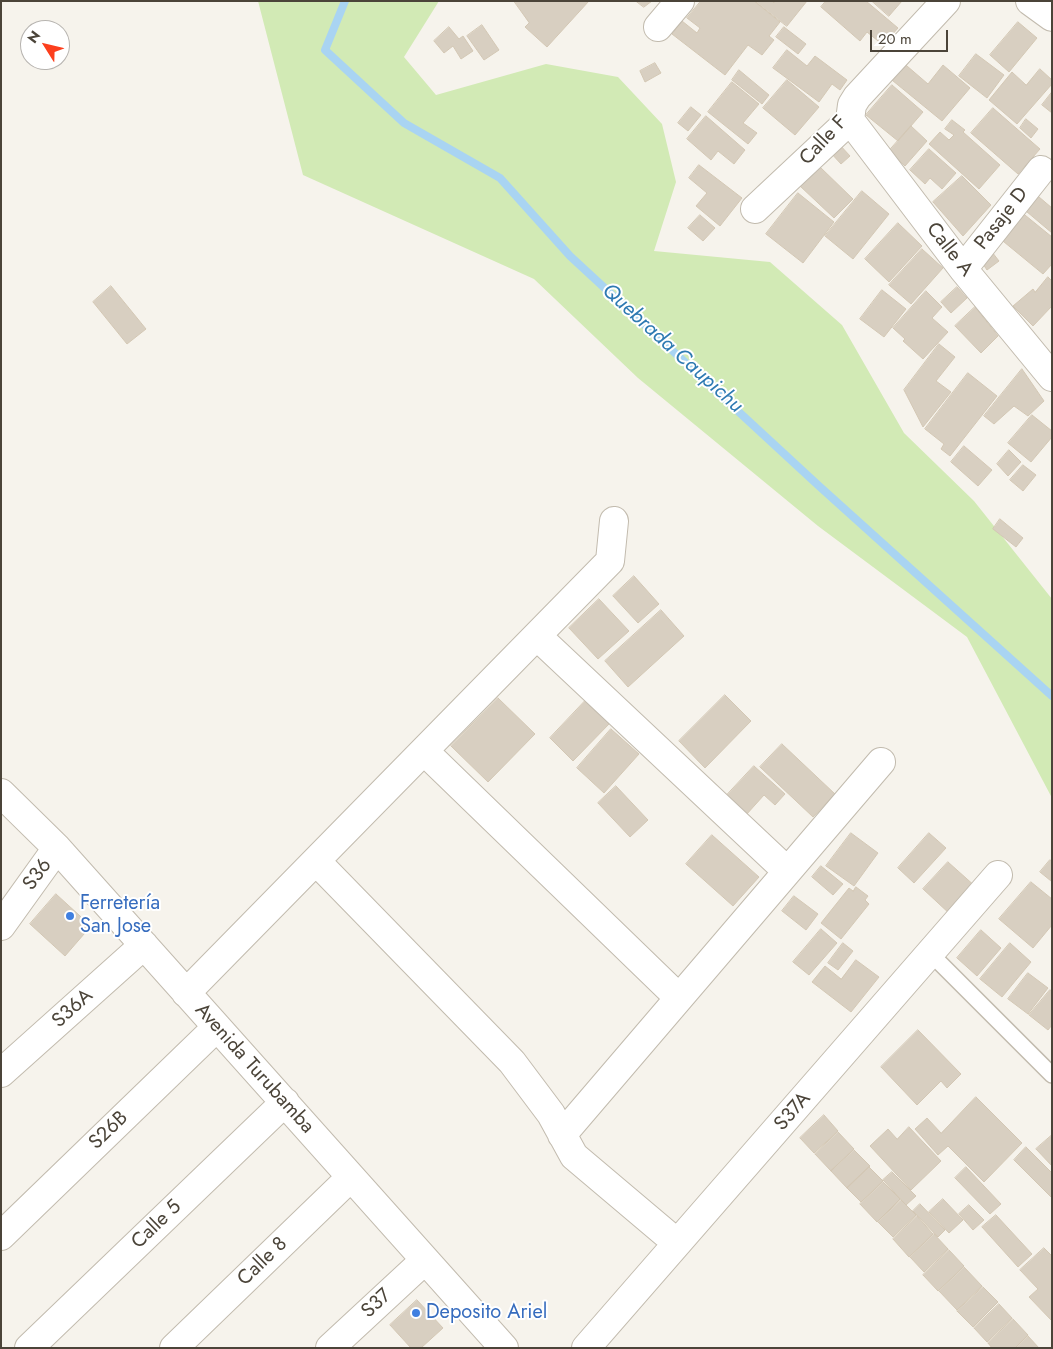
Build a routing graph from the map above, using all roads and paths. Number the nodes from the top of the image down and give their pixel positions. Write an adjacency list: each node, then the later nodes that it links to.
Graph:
1 (680, 1): 5 (street)
2 (946, 1): 6 (street, Calle F)
3 (1030, 1): 4 (street)
4 (1052, 17)
5 (658, 27)
6 (850, 120): 8 (street, Calle F); 9 (street, Calle A)
7 (1041, 170): 9 (street, Pasaje D)
8 (756, 209)
9 (964, 269): 10 (street, Calle A)
10 (1052, 377)
11 (614, 522): 12 (street)
12 (537, 636): 13 (street); 18 (street)
13 (424, 751): 17 (street); 24 (street)
14 (881, 762): 18 (street)
15 (1, 793): 16 (street, Avenida Turubamba)
16 (57, 848): 20 (street, S36); 21 (street, Avenida Turubamba)
17 (316, 861): 23 (street); 29 (street)
18 (788, 871): 24 (street)
19 (998, 875): 22 (street, S37A)
20 (1, 926)
21 (144, 946): 23 (street, Avenida Turubamba); 26 (street, S36A)
22 (930, 954): 27 (lane); 32 (street, S37A)
23 (186, 993): 25 (street, Avenida Turubamba)
24 (679, 998): 29 (street)
25 (217, 1027): 28 (street, Avenida Turubamba); 31 (street, S26B)
26 (1, 1073)
27 (1052, 1075)
28 (285, 1102): 30 (street, Avenida Turubamba); 35 (street, Calle 5)
29 (562, 1135): 32 (street)
30 (351, 1177): 33 (street, Avenida Turubamba); 36 (street, Calle 8)
31 (1, 1236)
32 (677, 1244): 38 (street, S37A)
33 (425, 1260): 34 (street, Avenida Turubamba); 37 (street, S37)
34 (497, 1345)
35 (28, 1348)
36 (174, 1348)
37 (330, 1348)
38 (586, 1348)

